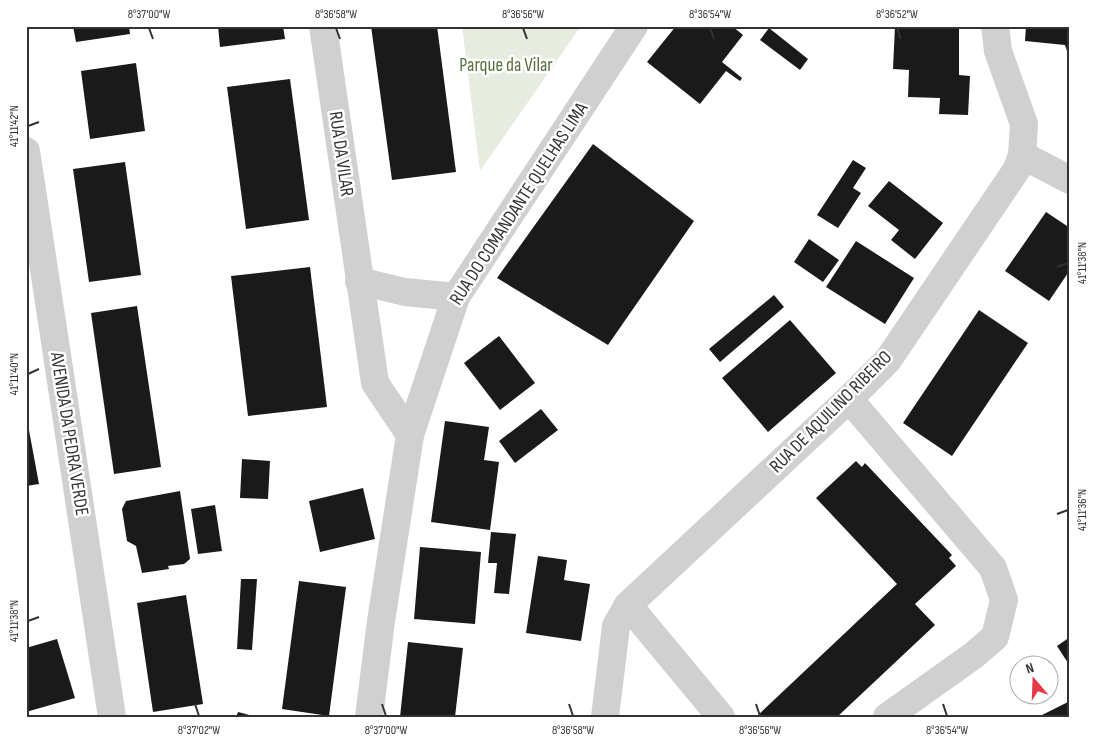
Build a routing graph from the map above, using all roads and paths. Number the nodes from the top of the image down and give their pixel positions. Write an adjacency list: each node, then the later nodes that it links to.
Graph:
1 (323, 26): 7 (street, RUA DA VILAR)
2 (634, 26): 8 (street, RUA DO COMANDANTE QUELHAS LIMA)
3 (995, 26): 5 (street, RUA DE AQUILINO RIBEIRO)
4 (26, 150): 12 (street, AVENIDA DA PEDRA VERDE)
5 (1022, 155): 6 (street); 9 (street, RUA DE AQUILINO RIBEIRO)
6 (1070, 180)
7 (359, 281): 8 (street); 10 (street, RUA DA VILAR)
8 (456, 297): 10 (street, RUA DO COMANDANTE QUELHAS LIMA)
9 (849, 399): 11 (street, RUA DE AQUILINO RIBEIRO); 16 (street)
10 (410, 435): 13 (street, RUA DO COMANDANTE QUELHAS LIMA)
11 (628, 606): 14 (street, RUA DE AQUILINO RIBEIRO); 15 (street)
12 (112, 717)
13 (369, 717)
14 (605, 717)
15 (721, 717)
16 (886, 717)

